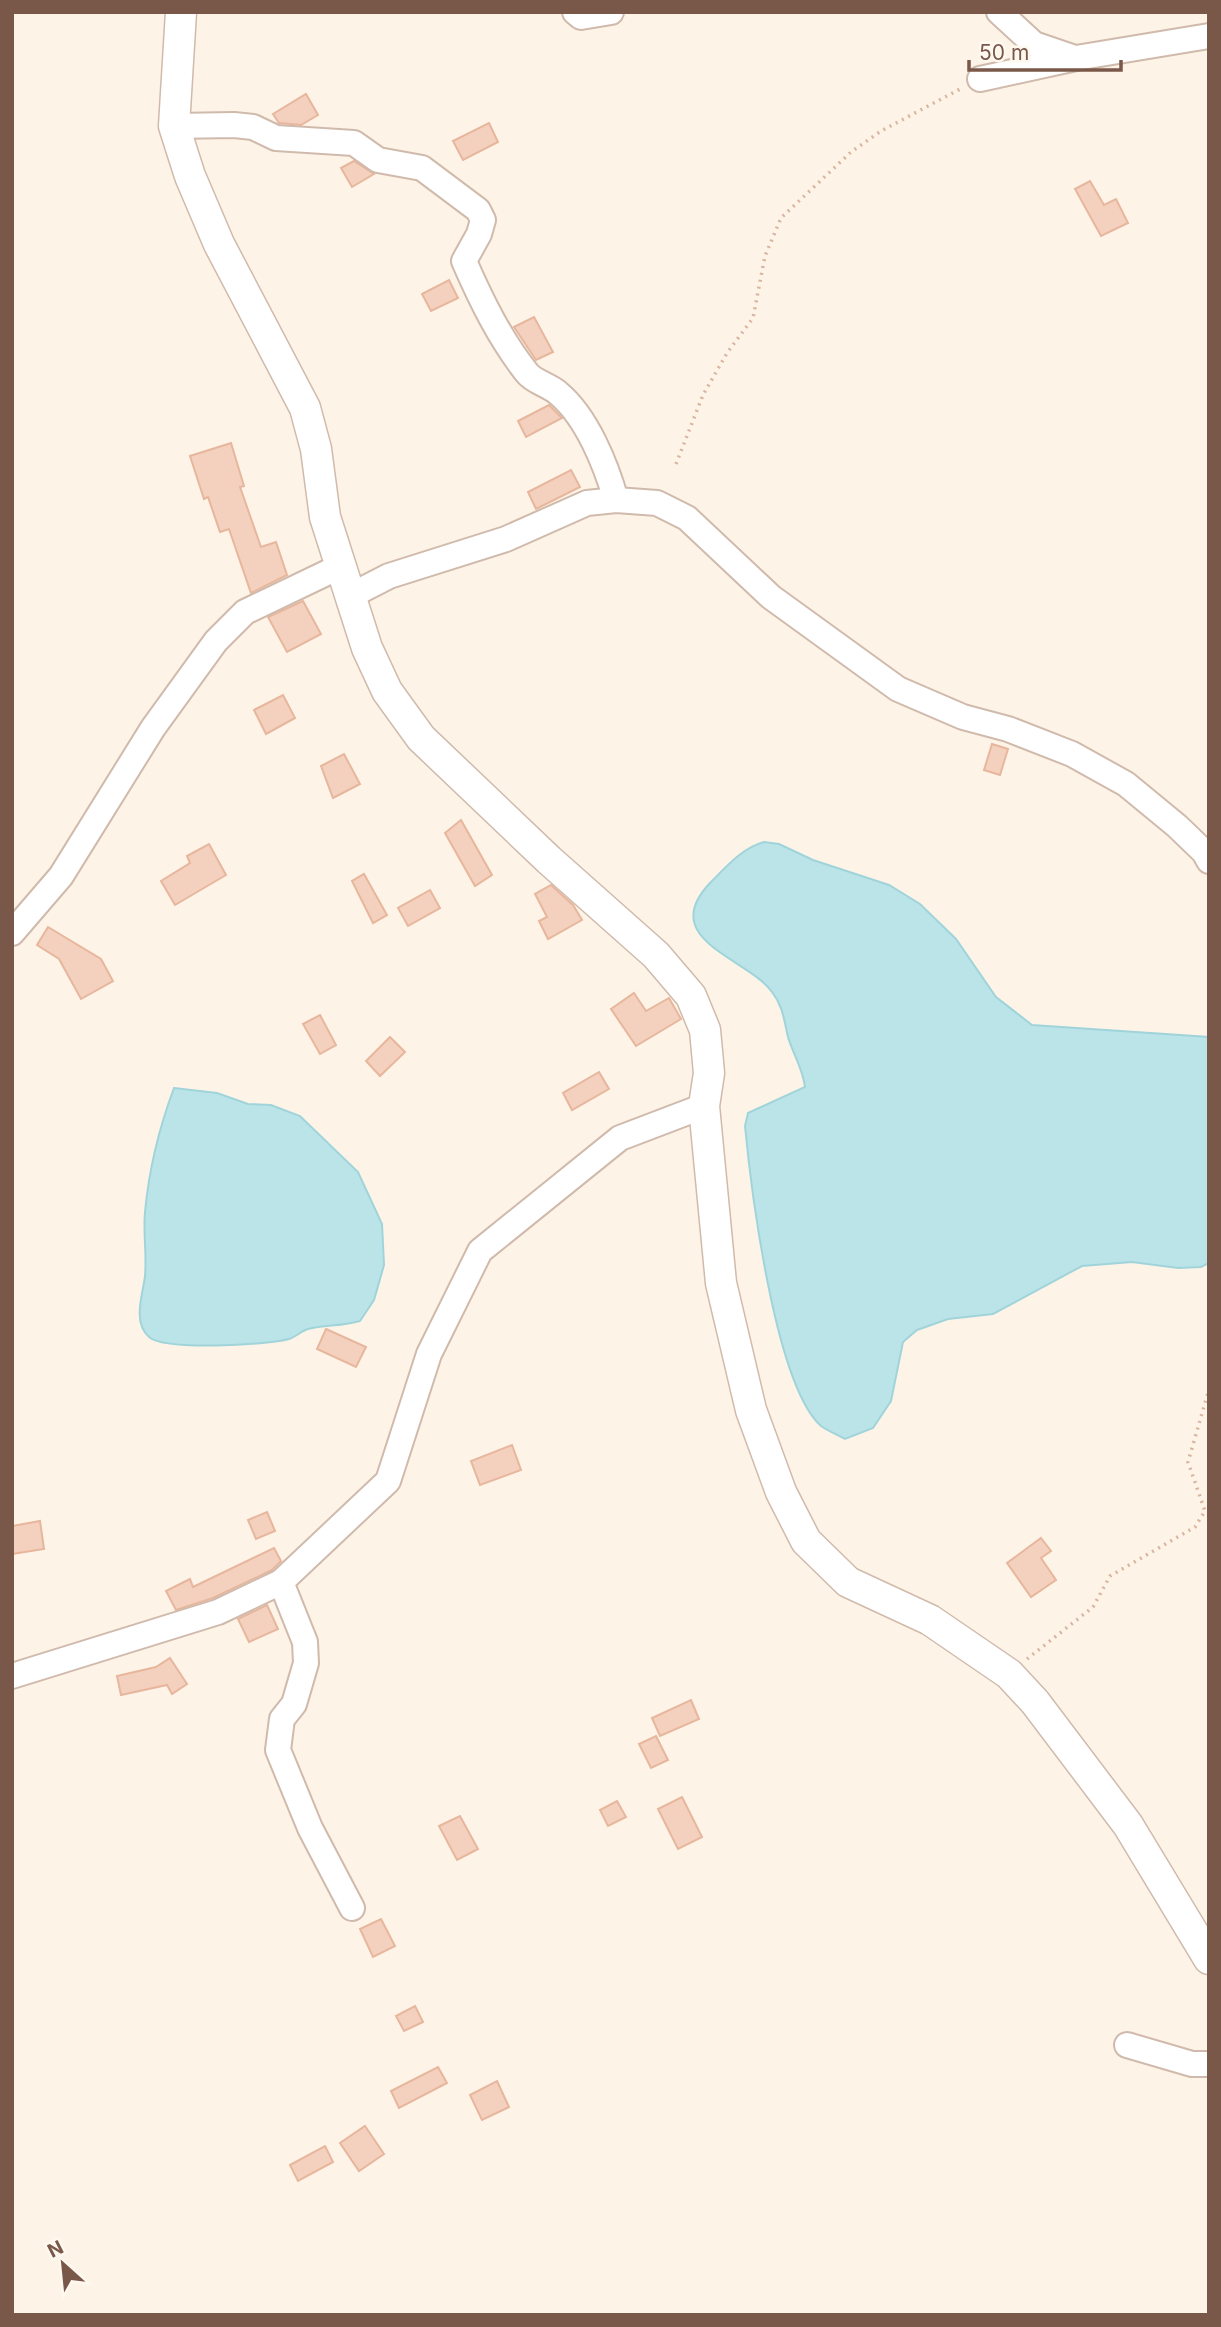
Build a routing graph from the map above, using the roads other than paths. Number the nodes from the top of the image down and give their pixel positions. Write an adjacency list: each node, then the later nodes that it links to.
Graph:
1 (181, 12): 8 (street)
2 (575, 12): 3 (street)
3 (611, 12)
4 (999, 12): 6 (street)
5 (1209, 36): 6 (street)
6 (1076, 58): 7 (street)
7 (980, 79)
8 (174, 126): 9 (street); 10 (street)
9 (617, 500): 11 (street); 12 (street)
10 (341, 566): 11 (street); 13 (street)
11 (352, 596): 14 (street)
12 (1209, 861)
13 (12, 933)
14 (704, 1106): 15 (street); 18 (street)
15 (281, 1582): 16 (street); 17 (street)
16 (12, 1676)
17 (352, 1908)
18 (1209, 1959)
19 (1127, 2045): 20 (street)
20 (1209, 2064)

